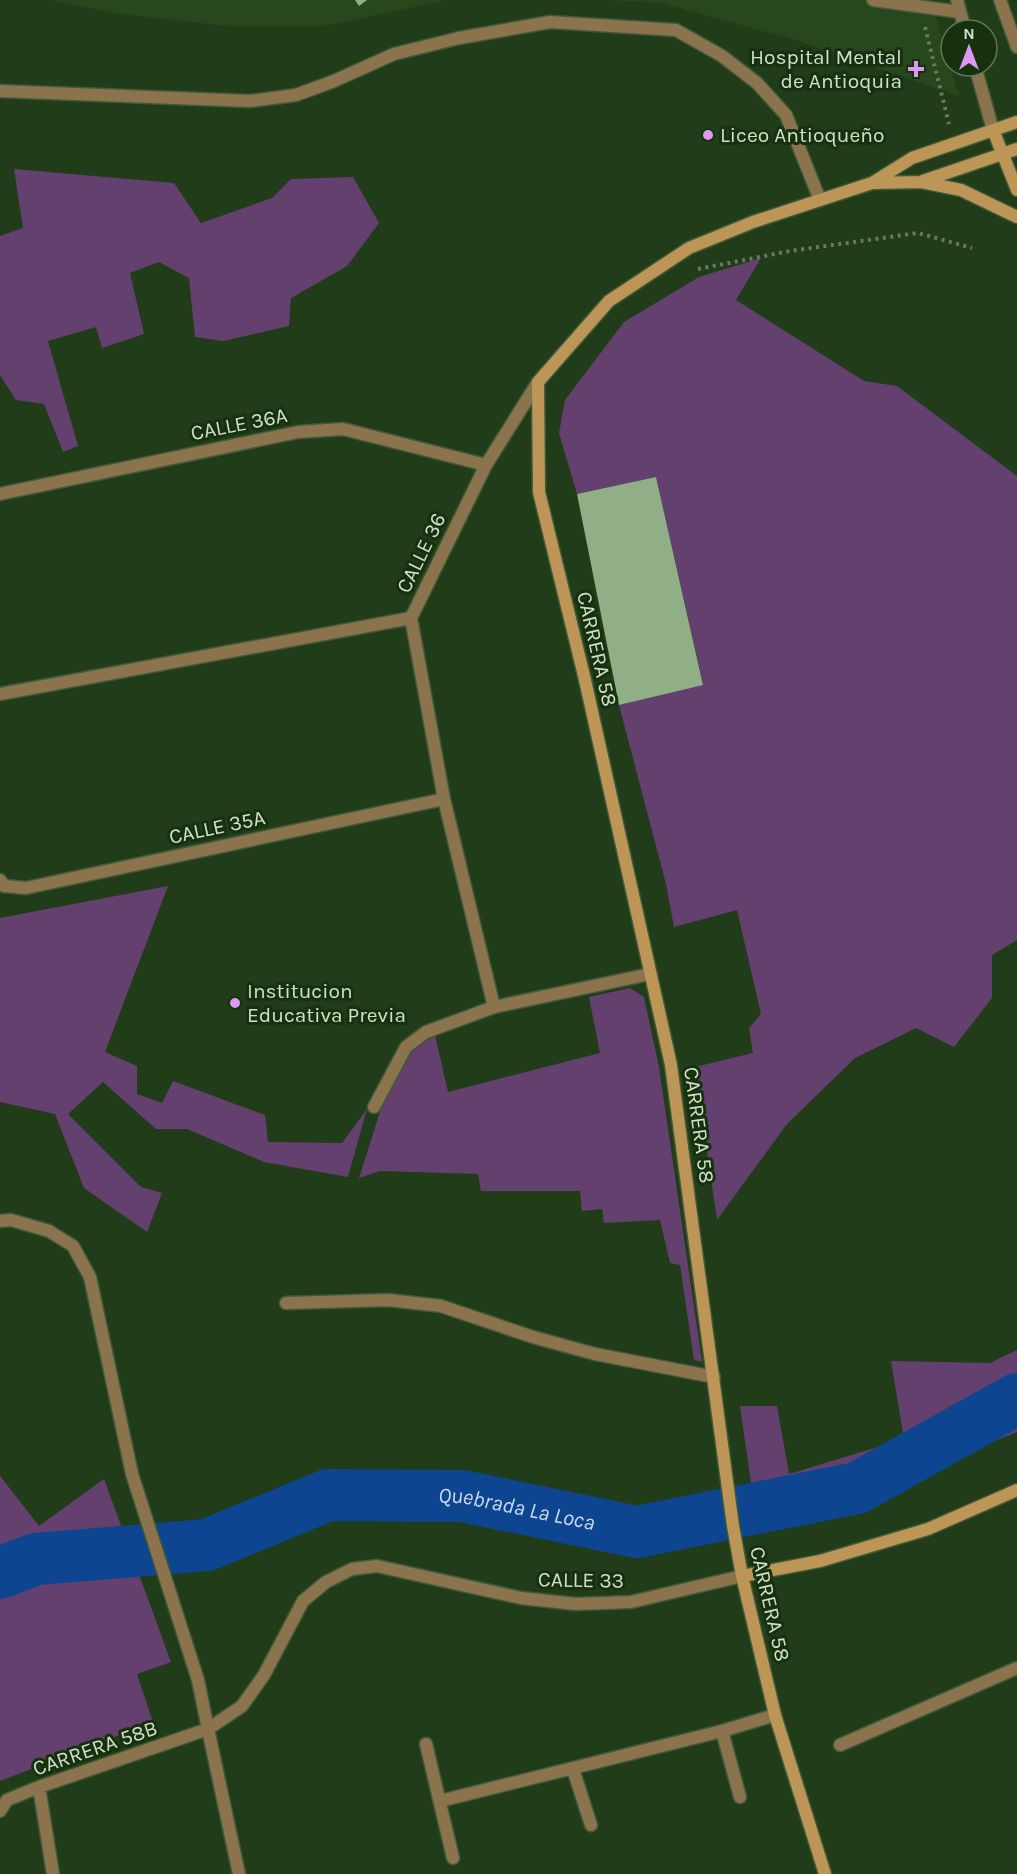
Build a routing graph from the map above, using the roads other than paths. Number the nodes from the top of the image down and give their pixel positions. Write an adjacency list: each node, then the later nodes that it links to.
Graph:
1 (873, 0): 3 (street)
2 (1000, 0): 4 (street)
3 (959, 6)
4 (1017, 47)
5 (978, 78): 8 (street)
6 (0, 91): 14 (street)
7 (1017, 122): 8 (main road)
8 (993, 130): 10 (main road); 12 (main road)
9 (1017, 149): 10 (main road)
10 (1002, 155): 11 (main road); 13 (main road)
11 (920, 182): 12 (main road); 15 (main road)
12 (872, 183): 14 (main road, CALLE 36)
13 (1017, 190)
14 (820, 200): 16 (main road, CALLE 36)
15 (1017, 217)
16 (538, 382): 17 (street, CALLE 36); 23 (main road, CARRERA 58)
17 (486, 465): 18 (street, CALLE 36A); 19 (street, CALLE 36)
18 (0, 494)
19 (411, 618): 20 (street, CALLE 36); 21 (street)
20 (0, 694)
21 (444, 799): 22 (street, CALLE 35A); 24 (street)
22 (0, 880)
23 (650, 974): 24 (street); 28 (main road, CARRERA 58)
24 (494, 1007): 25 (street)
25 (374, 1107)
26 (0, 1221): 33 (street)
27 (286, 1303): 28 (street)
28 (714, 1377): 30 (main road, CARRERA 58)
29 (1017, 1490): 30 (main road, CALLE 33)
30 (742, 1576): 32 (main road, CARRERA 58); 33 (street, CALLE 33)
31 (1017, 1668): 36 (street)
32 (775, 1715): 34 (street); 46 (main road, CARRERA 58)
33 (208, 1729): 38 (street, CARRERA 58B); 45 (street)
34 (722, 1731): 37 (street); 39 (street)
35 (426, 1744): 40 (street)
36 (840, 1745)
37 (573, 1768): 40 (street); 42 (street)
38 (39, 1787): 41 (street, CARRERA 58B); 44 (street)
39 (740, 1797)
40 (440, 1801): 43 (street)
41 (0, 1811)
42 (591, 1826)
43 (453, 1858)
44 (53, 1874)
45 (239, 1874)
46 (825, 1874)

